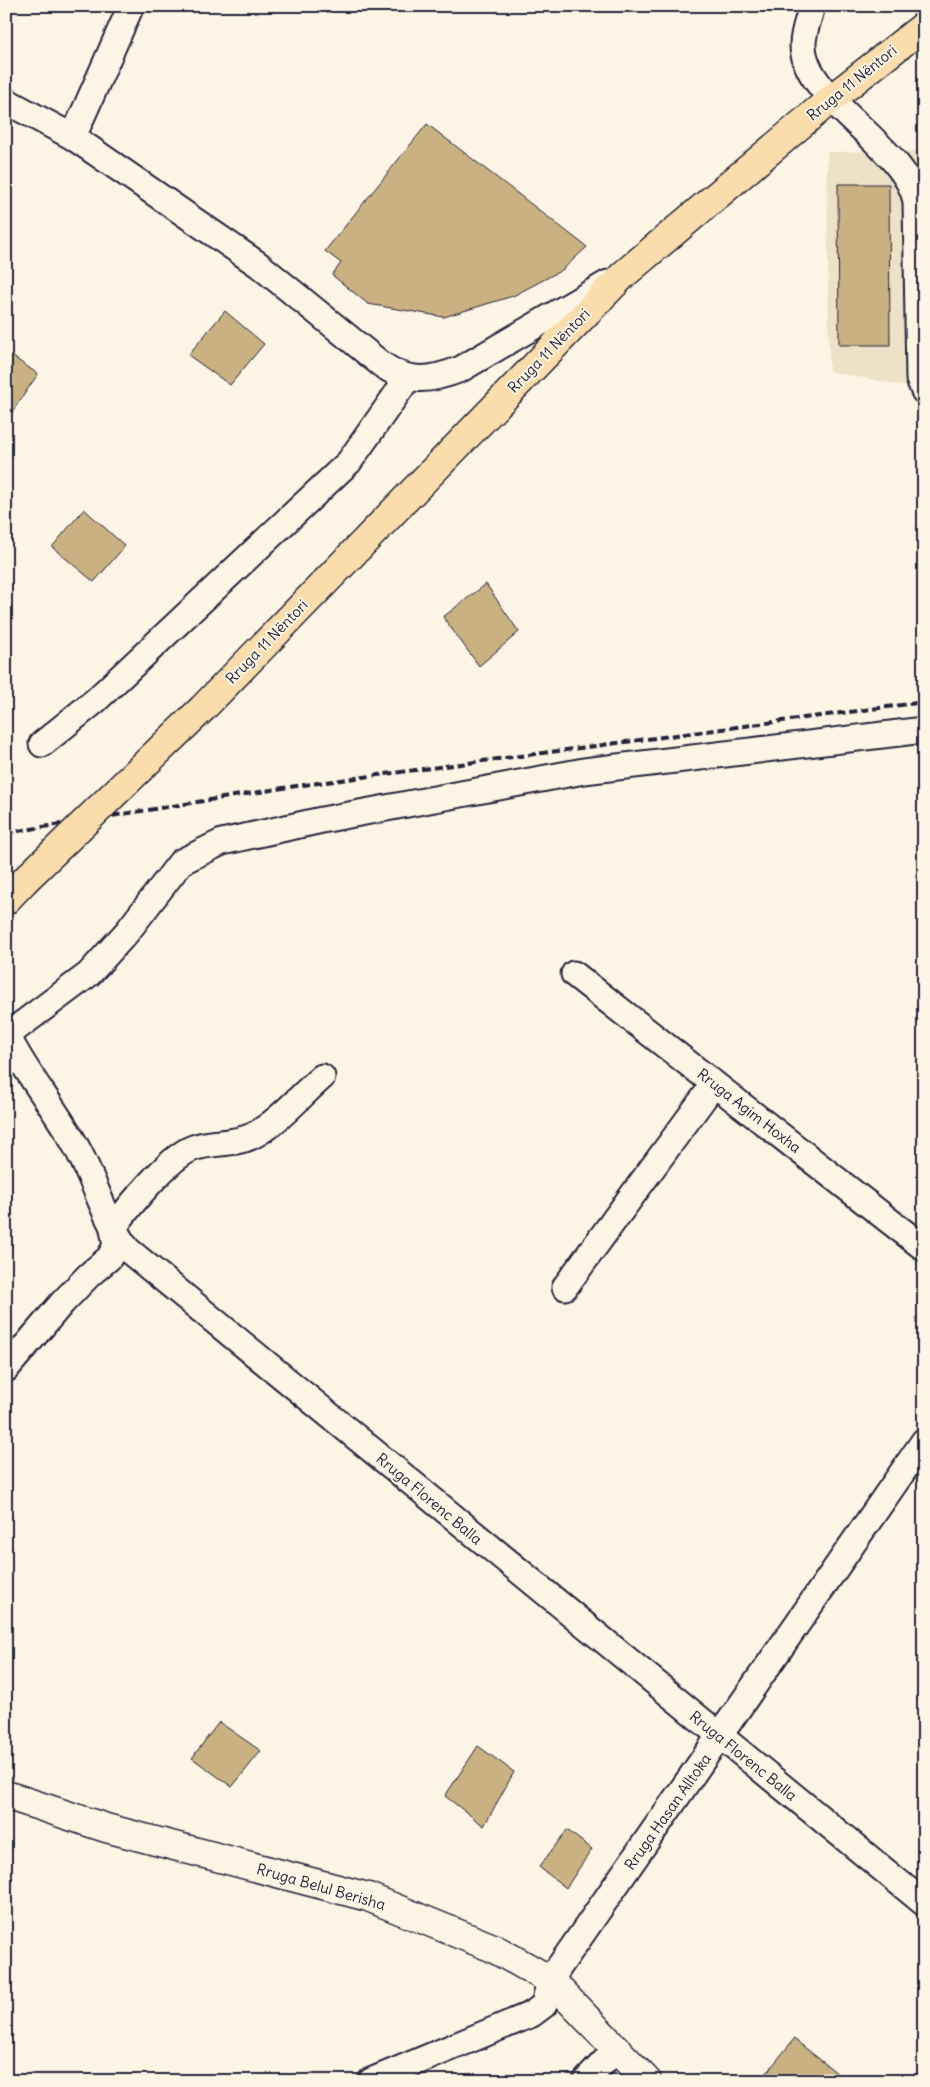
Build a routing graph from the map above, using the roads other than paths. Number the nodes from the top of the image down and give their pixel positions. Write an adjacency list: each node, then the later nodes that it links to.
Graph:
1 (131, 6): 6 (street)
2 (812, 6): 4 (street)
3 (924, 26): 4 (main road, Rruga 11 Nëntori)
4 (831, 99): 7 (main road, Rruga 11 Nëntori); 9 (street)
5 (6, 101): 6 (street)
6 (73, 138): 8 (street)
7 (624, 275): 8 (street); 12 (main road, Rruga 11 Nëntori, bridge)
8 (408, 378): 11 (street)
9 (924, 391)
10 (924, 730): 14 (street)
11 (42, 744)
12 (15, 890)
13 (574, 974): 16 (street, Rruga Agim Hoxha)
14 (7, 1035): 17 (street, Rruga Florenc Balla)
15 (322, 1077): 17 (street)
16 (714, 1084): 18 (street, Rruga Agim Hoxha); 19 (street)
17 (113, 1229): 20 (street); 22 (street, Rruga Florenc Balla)
18 (924, 1248)
19 (565, 1288)
20 (6, 1369)
21 (924, 1441): 22 (street, Rruga Hasan Alltoka)
22 (720, 1738): 24 (street, Rruga Florenc Balla); 25 (street, Rruga Hasan Alltoka)
23 (6, 1795): 25 (street, Rruga Belul Berisha)
24 (924, 1904)
25 (550, 1980): 26 (street, Rruga Belul Berisha); 27 (street, Rruga Hasan Alltoka)
26 (616, 2048): 28 (street); 29 (street, Rruga Belul Berisha)
27 (371, 2081)
28 (586, 2081)
29 (647, 2081)

